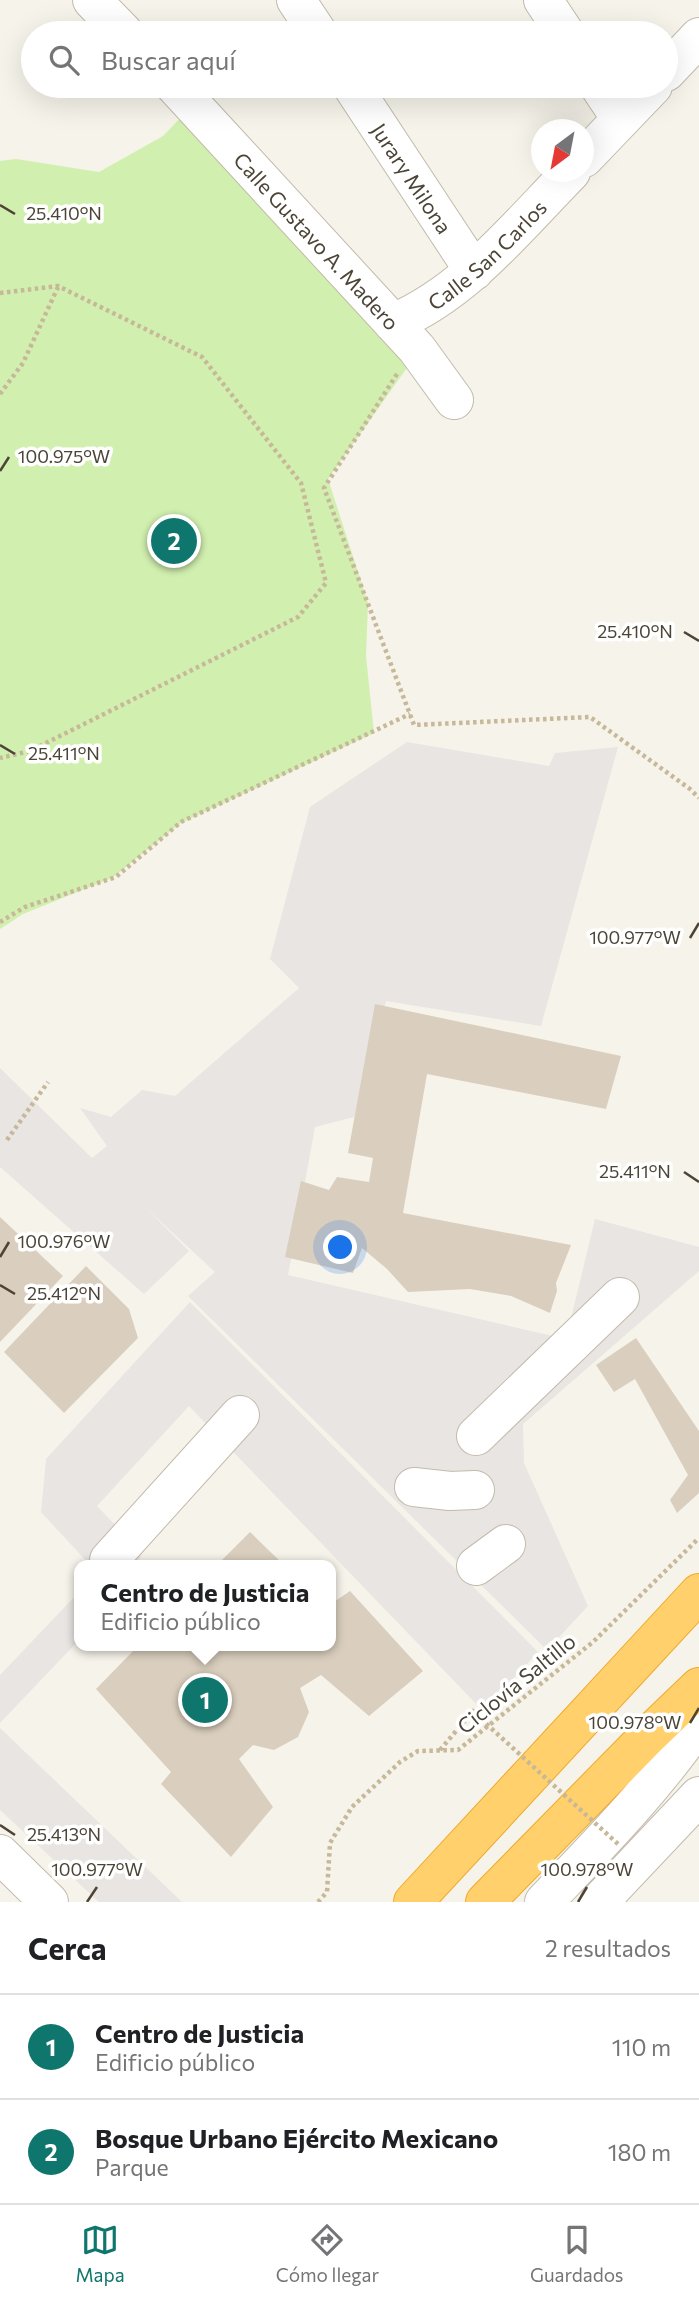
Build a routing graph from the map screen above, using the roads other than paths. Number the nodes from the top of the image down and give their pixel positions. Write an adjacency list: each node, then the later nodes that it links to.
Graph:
1 (92, 0): 4 (street)
2 (296, 0): 5 (street)
3 (543, 0): 6 (street)
4 (112, 21)
5 (310, 21)
6 (557, 21)
7 (699, 37): 8 (street)
8 (678, 59)
9 (186, 98): 17 (street, Calle Gustavo A. Madero)
10 (360, 98): 16 (street, Jurary Milona)
11 (607, 98): 13 (street)
12 (641, 98): 13 (street)
13 (621, 119): 14 (street)
14 (594, 147)
15 (561, 182): 16 (street, Calle San Carlos)
16 (474, 271): 17 (street, Calle San Carlos)
17 (393, 323): 18 (street, Calle Gustavo A. Madero)
18 (454, 400)
19 (620, 1297): 21 (street)
20 (240, 1415): 24 (street)
21 (476, 1436)
22 (414, 1487): 23 (street)
23 (475, 1490)
24 (109, 1560)
25 (699, 1593): 30 (highway)
26 (699, 1687): 32 (highway)
27 (699, 1723): 33 (street)
28 (699, 1796): 34 (street)
29 (0, 1854): 31 (street)
30 (417, 1895)
31 (49, 1902)
32 (485, 1902)
33 (544, 1902)
34 (599, 1902)

